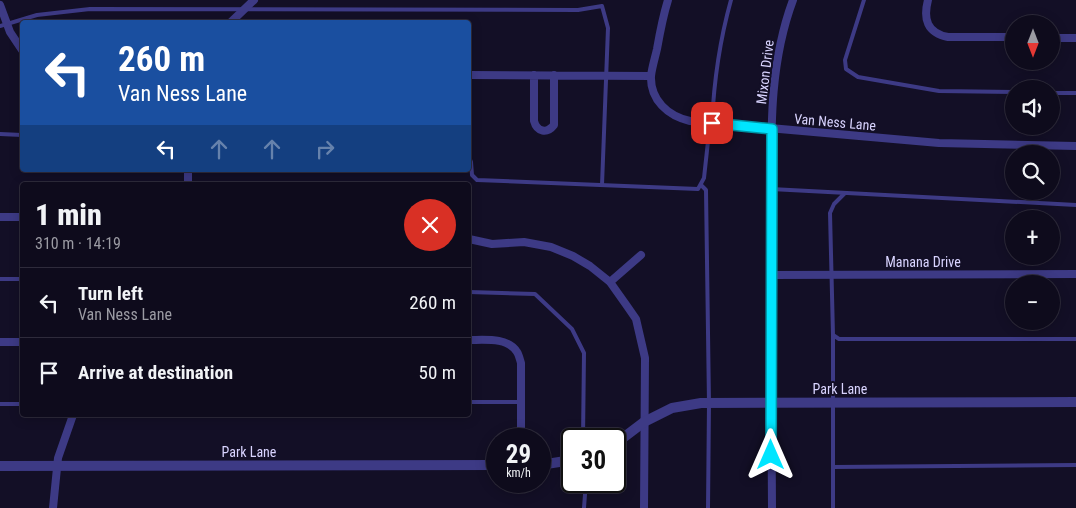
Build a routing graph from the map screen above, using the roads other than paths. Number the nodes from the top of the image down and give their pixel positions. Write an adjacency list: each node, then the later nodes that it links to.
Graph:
1 (254, 0): 10 (street)
2 (604, 0): 9 (lane)
3 (668, 0): 21 (street)
4 (731, 0): 25 (lane)
5 (793, 0): 26 (street, Mixon Drive)
6 (864, 0): 22 (lane)
7 (928, 0): 13 (street)
8 (0, 5): 12 (street)
9 (602, 6): 10 (lane); 20 (lane)
10 (242, 10): 11 (street); 12 (lane)
11 (234, 20)
12 (3, 25): 16 (street)
13 (1005, 38)
14 (1060, 38): 15 (street)
15 (1076, 38)
16 (20, 47)
17 (471, 75): 18 (street)
18 (534, 75): 19 (street); 19 (street)
19 (554, 75): 20 (street)
20 (607, 75): 21 (street); 31 (lane)
21 (652, 76): 25 (street, Van Ness Lane)
22 (1005, 92)
23 (1060, 93): 24 (lane)
24 (1076, 93)
25 (711, 123): 26 (street, Van Ness Lane); 32 (lane)
26 (772, 129): 29 (street, Van Ness Lane); 33 (street, Mixon Drive)
27 (0, 134): 28 (lane)
28 (20, 135)
29 (1076, 146)
30 (471, 162): 31 (lane)
31 (602, 185): 32 (lane)
32 (701, 185): 57 (lane)
33 (771, 189): 34 (lane); 41 (street, Mixon Drive)
34 (845, 192): 35 (lane); 42 (lane)
35 (1076, 205)
36 (0, 217): 37 (street)
37 (20, 217)
38 (471, 239): 45 (street)
39 (641, 255): 45 (street)
40 (1076, 274): 42 (street, Manana Drive)
41 (771, 275): 42 (street, Manana Drive); 54 (street, Mixon Drive)
42 (832, 275): 47 (lane)
43 (0, 279): 44 (lane)
44 (20, 279)
45 (610, 282): 61 (street)
46 (471, 292): 63 (lane)
47 (833, 334): 48 (lane); 55 (lane)
48 (1076, 338)
49 (471, 340): 53 (street)
50 (0, 342): 51 (street)
51 (20, 342)
52 (471, 402): 53 (lane)
53 (521, 402): 62 (street)
54 (771, 402): 55 (street, Park Lane); 57 (street, Park Lane); 75 (street, Mixon Drive)
55 (834, 402): 56 (street, Park Lane); 69 (lane)
56 (1076, 402)
57 (709, 403): 61 (street, Park Lane); 74 (lane)
58 (0, 404): 59 (lane)
59 (20, 404)
60 (72, 417): 68 (street)
61 (644, 422): 64 (street, Park Lane); 73 (street)
62 (521, 428)
63 (583, 428)
64 (626, 436)
65 (486, 465): 68 (street, Park Lane)
66 (1076, 465): 69 (lane)
67 (0, 466): 68 (street, Park Lane)
68 (57, 466): 71 (street)
69 (833, 467): 76 (lane)
70 (585, 493): 72 (lane)
71 (53, 508)
72 (584, 508)
73 (644, 508)
74 (708, 508)
75 (772, 508)
76 (833, 508)

